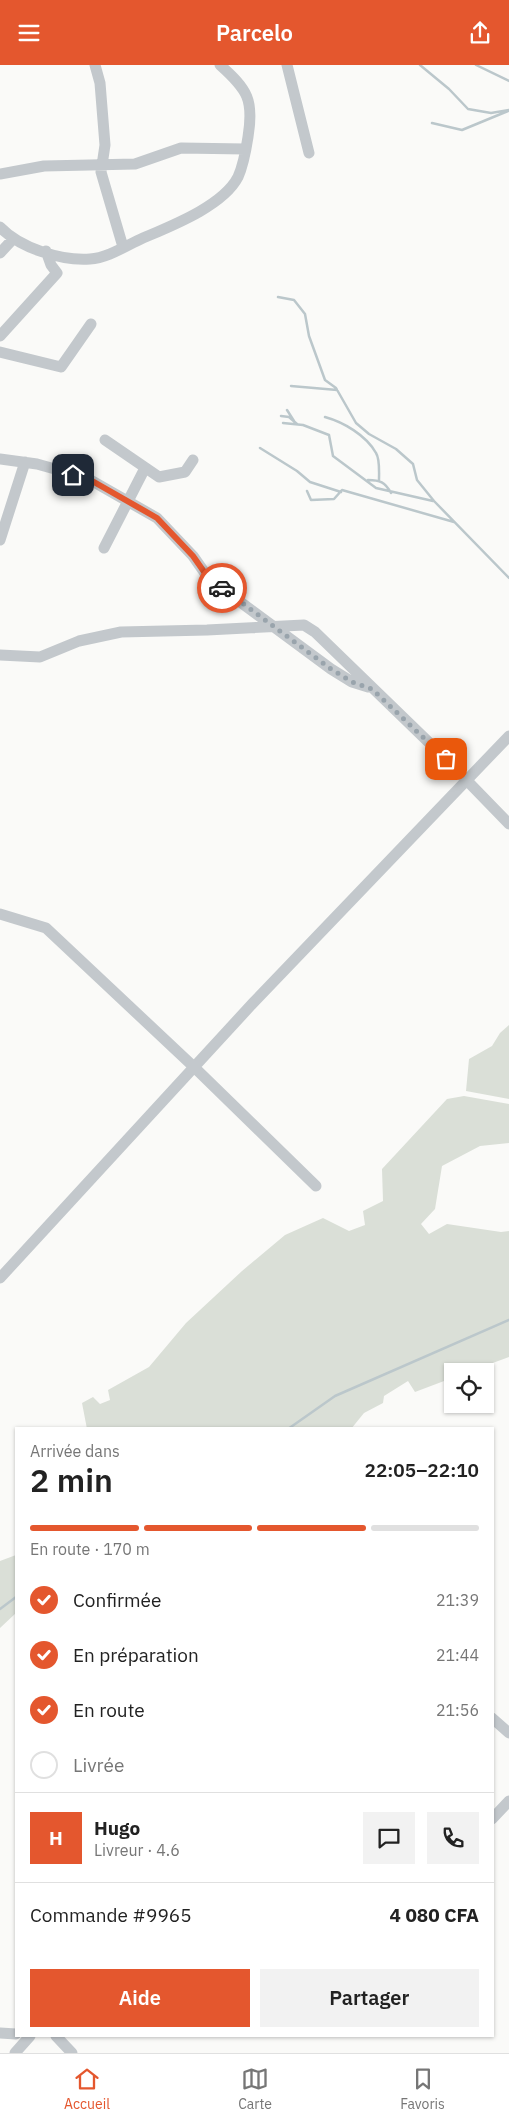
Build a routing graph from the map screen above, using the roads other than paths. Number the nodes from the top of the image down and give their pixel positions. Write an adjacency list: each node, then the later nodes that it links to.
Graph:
1 (95, 65): 6 (street)
2 (287, 65): 5 (street)
3 (224, 67): 4 (street)
4 (245, 149): 6 (street); 10 (street)
5 (309, 153)
6 (102, 164): 7 (street); 10 (street)
7 (0, 174)
8 (0, 227): 9 (street)
9 (12, 239): 11 (street); 12 (street)
10 (123, 247): 11 (street)
11 (46, 251): 14 (street)
12 (0, 253)
13 (91, 324): 15 (street)
14 (0, 336)
15 (0, 352)
16 (105, 441): 20 (street)
17 (0, 459): 19 (street)
18 (193, 459): 20 (street)
19 (25, 462): 21 (street); 22 (street)
20 (145, 467): 21 (street)
21 (127, 503): 23 (street); 24 (street)
22 (0, 540)
23 (104, 548)
24 (274, 627): 25 (street); 26 (street); 26 (street)
25 (0, 655)
26 (372, 689): 28 (street)
27 (509, 736): 28 (street)
28 (467, 781): 29 (street); 31 (street)
29 (509, 824)
30 (0, 914): 31 (street)
31 (195, 1068): 32 (street); 33 (street)
32 (316, 1186)
33 (0, 1278)
34 (494, 1720): 35 (street)
35 (509, 1733)
36 (509, 1801): 37 (street)
37 (494, 1817)
38 (0, 2033): 39 (street)
39 (15, 2034)
40 (29, 2037): 42 (street)
41 (57, 2037): 43 (street)
42 (15, 2053)
43 (72, 2053)

